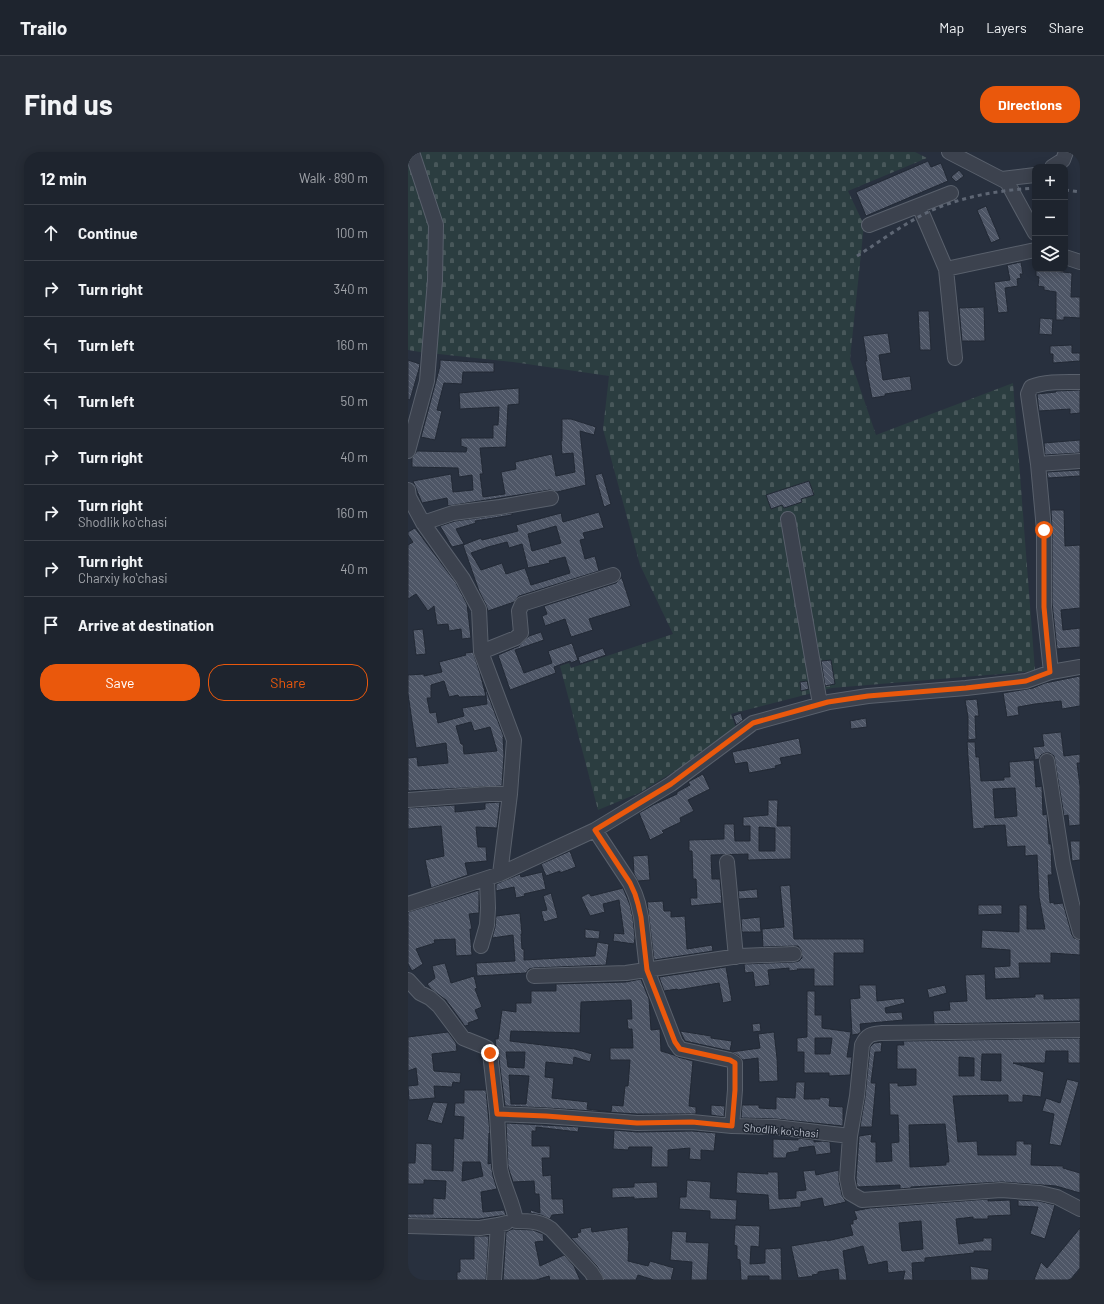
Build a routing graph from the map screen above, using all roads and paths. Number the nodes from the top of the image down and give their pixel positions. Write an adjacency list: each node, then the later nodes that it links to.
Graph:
1 (412, 152): 17 (street)
2 (949, 152): 6 (street)
3 (1066, 152): 4 (street)
4 (1057, 164)
5 (1032, 175): 6 (street)
6 (1002, 179): 10 (street)
7 (951, 193): 8 (street)
8 (919, 206): 9 (street); 14 (street)
9 (869, 225)
10 (1032, 228)
11 (1032, 251): 14 (street)
12 (1068, 258): 13 (street)
13 (1080, 262)
14 (946, 268): 15 (street)
15 (955, 358)
16 (1080, 382): 19 (street)
17 (408, 451)
18 (1080, 461): 19 (street)
19 (1038, 464): 27 (street)
20 (408, 490): 23 (street)
21 (551, 498): 23 (street)
22 (788, 519): 28 (street)
23 (423, 523): 25 (street)
24 (613, 575): 25 (street)
25 (481, 652): 30 (street)
26 (1080, 668): 27 (street)
27 (1050, 672): 28 (street)
28 (820, 704): 32 (street)
29 (1047, 761): 36 (street)
30 (510, 794): 31 (street); 34 (street)
31 (408, 800)
32 (595, 830): 34 (street); 40 (street)
33 (727, 862): 39 (street)
34 (494, 876): 35 (street); 37 (street)
35 (408, 904)
36 (1080, 932)
37 (481, 946)
38 (794, 954): 39 (street)
39 (736, 957): 40 (street)
40 (647, 970): 41 (street); 45 (street)
41 (534, 976)
42 (408, 980): 44 (street)
43 (1080, 1030): 46 (street)
44 (497, 1114): 45 (street, Shodlik koʻchasi); 48 (street)
45 (732, 1126): 46 (street, Shodlik koʻchasi)
46 (850, 1136): 47 (street)
47 (1080, 1209)
48 (516, 1221): 49 (street); 52 (street)
49 (498, 1225): 50 (street); 51 (street)
50 (408, 1226)
51 (494, 1280)
52 (596, 1280)

